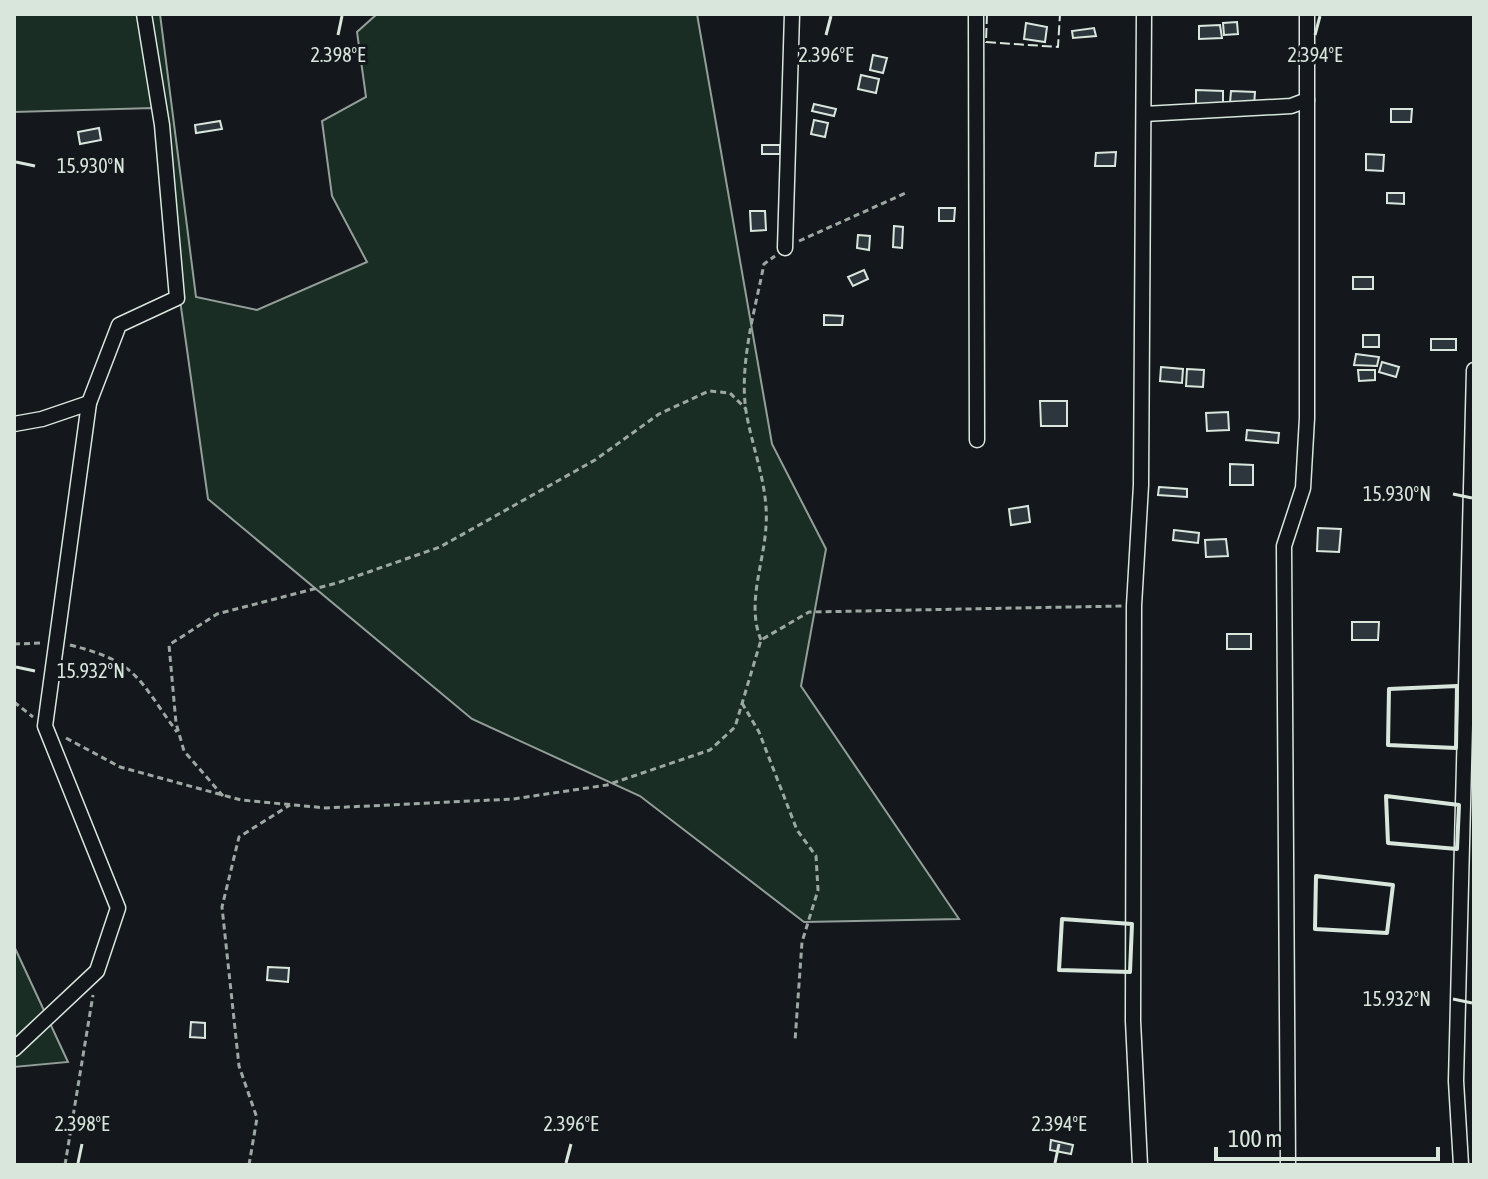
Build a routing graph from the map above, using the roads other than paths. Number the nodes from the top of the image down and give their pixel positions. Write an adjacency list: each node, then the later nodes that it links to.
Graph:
1 (144, 14): 10 (street)
2 (792, 14): 8 (street)
3 (976, 14): 12 (street)
4 (1144, 14): 7 (street)
5 (1307, 14): 6 (street)
6 (1307, 100): 7 (street); 15 (street)
7 (1144, 114): 14 (street)
8 (785, 248)
9 (1474, 370): 16 (street)
10 (89, 403): 11 (street); 13 (street)
11 (14, 424)
12 (977, 440)
13 (14, 1049)
14 (1140, 1165)
15 (1288, 1165)
16 (1461, 1165)

